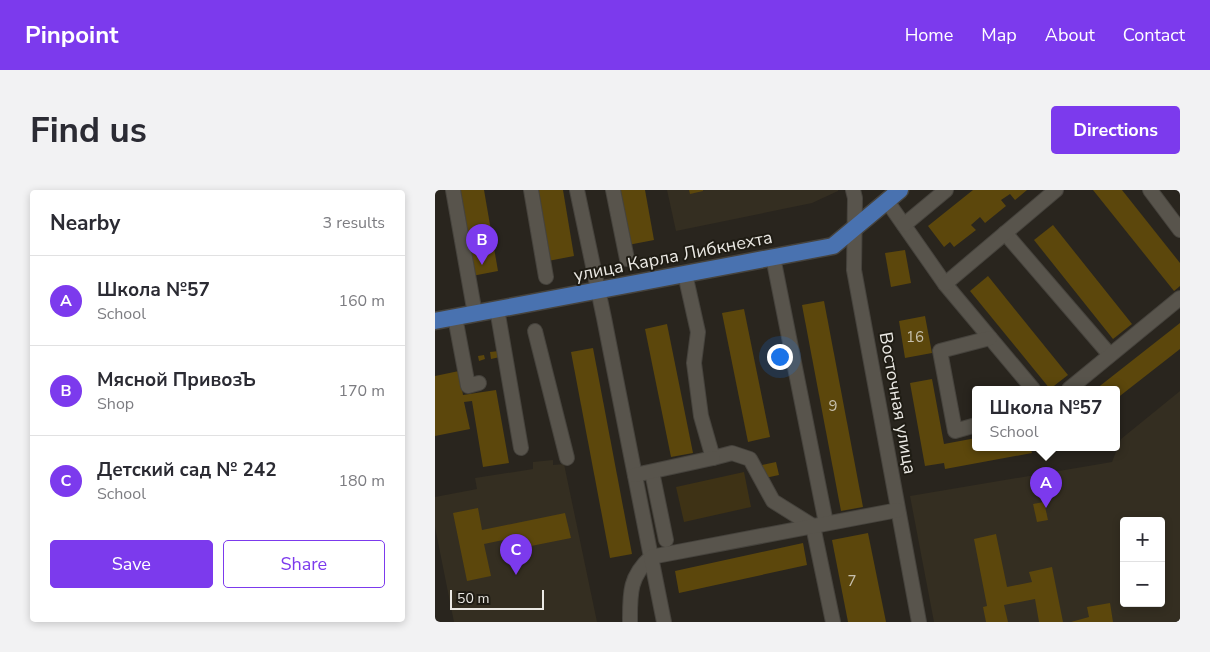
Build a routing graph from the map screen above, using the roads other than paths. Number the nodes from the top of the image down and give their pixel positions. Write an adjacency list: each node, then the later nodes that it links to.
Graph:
1 (453, 190): 23 (street)
2 (531, 190): 18 (street)
3 (577, 190): 20 (street)
4 (613, 190): 16 (street)
5 (853, 190): 13 (street, Восточная улица)
6 (900, 190): 10 (main road, улица Карла Либкнехта)
7 (946, 190): 12 (street)
8 (1056, 190): 14 (street)
9 (1150, 190): 11 (street)
10 (887, 201): 12 (street); 13 (main road, улица Карла Либкнехта)
11 (1178, 223)
12 (904, 225): 19 (street)
13 (854, 228): 15 (main road, улица Карла Либкнехта); 38 (street, Восточная улица)
14 (1005, 234): 19 (street); 28 (street)
15 (773, 257): 17 (main road, улица Карла Либкнехта); 39 (street)
16 (627, 259)
17 (685, 274): 20 (main road, улица Карла Либкнехта); 35 (street)
18 (546, 277)
19 (945, 284): 27 (street)
20 (598, 290): 22 (main road, улица Карла Либкнехта); 37 (street)
21 (1180, 298): 28 (street)
22 (497, 309): 23 (main road, улица Карла Либкнехта); 33 (street)
23 (475, 314): 24 (main road, улица Карла Либкнехта)
24 (455, 317): 25 (main road, улица Карла Либкнехта); 29 (street)
25 (435, 321)
26 (535, 331): 34 (street)
27 (990, 338): 30 (street); 32 (street)
28 (1110, 355): 31 (street)
29 (479, 384)
30 (1030, 386)
31 (1073, 386)
32 (972, 426)
33 (521, 448)
34 (567, 458)
35 (713, 458): 36 (street); 39 (street)
36 (652, 472): 37 (street); 40 (street)
37 (635, 475): 41 (street)
38 (898, 510): 39 (street); 45 (street, Восточная улица)
39 (819, 524): 41 (street); 44 (street)
40 (666, 540)
41 (651, 557): 42 (street); 43 (street)
42 (630, 622)
43 (664, 622)
44 (833, 622)
45 (919, 622)

